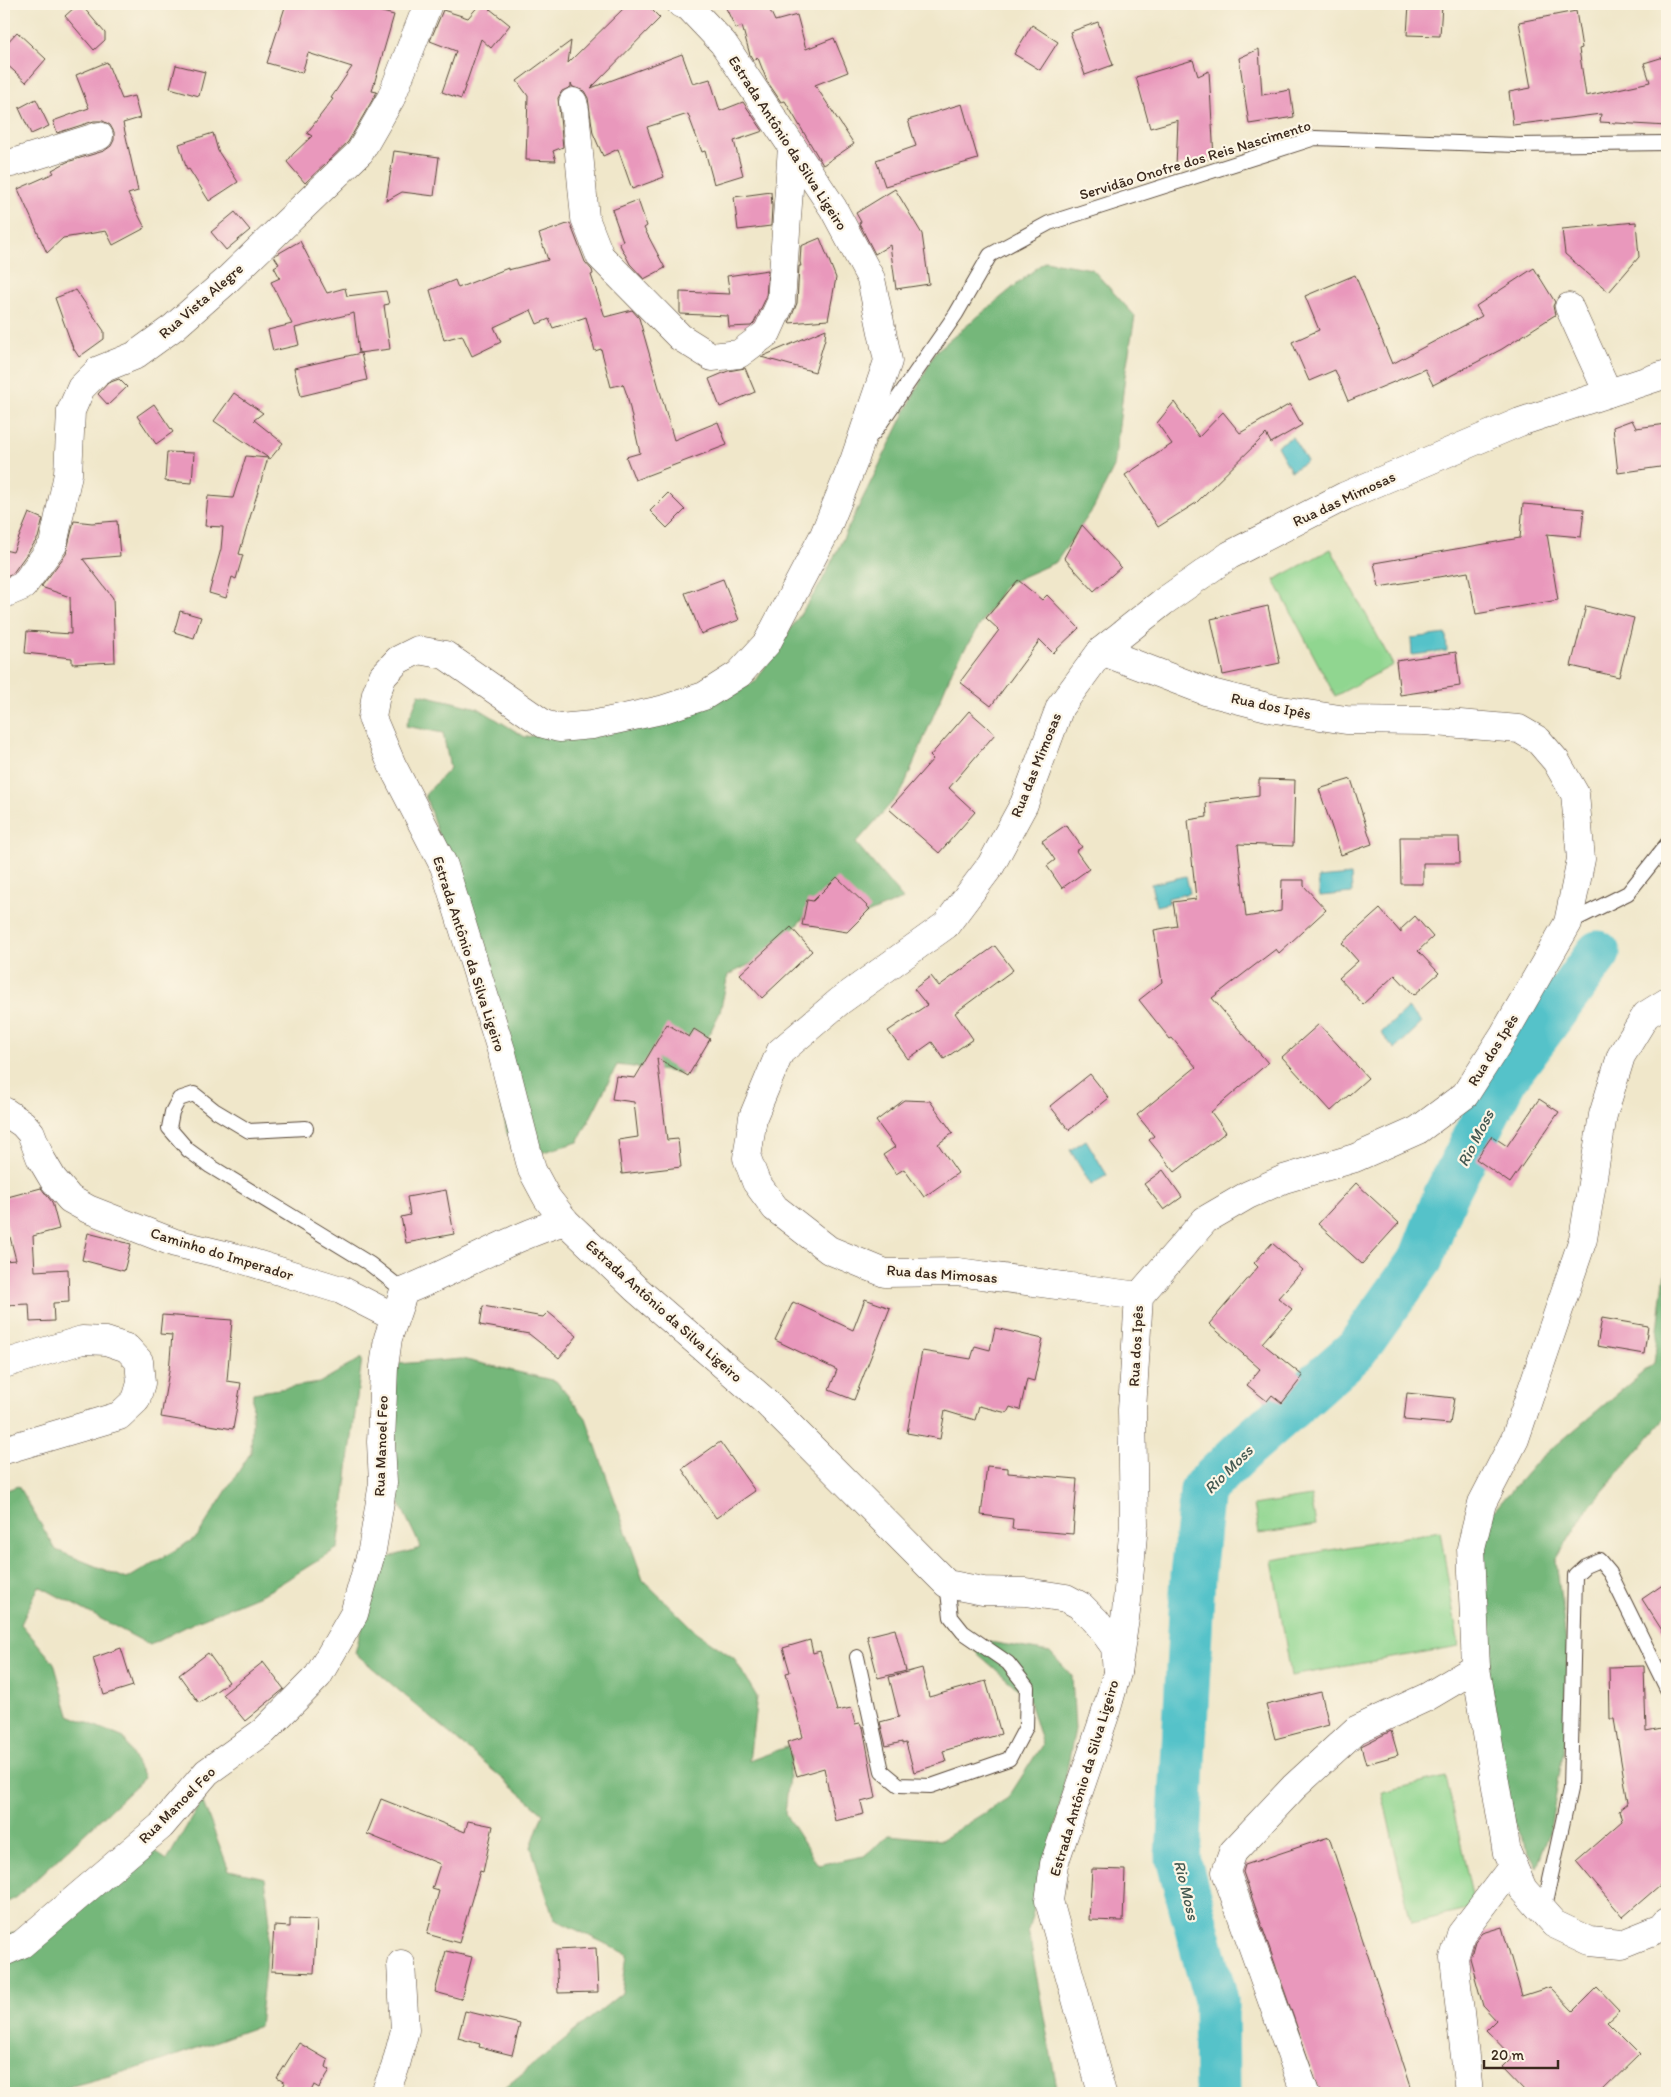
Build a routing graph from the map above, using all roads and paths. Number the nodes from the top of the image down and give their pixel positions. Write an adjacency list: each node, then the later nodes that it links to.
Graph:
1 (428, 4): 12 (street, Rua Vista Alegre)
2 (685, 4): 6 (street, Estrada Antônio da Silva Ligeiro)
3 (573, 102): 6 (street)
4 (99, 136): 7 (street)
5 (1667, 143): 11 (lane, Servidão Onofre dos Reis Nascimento)
6 (792, 146): 11 (street, Estrada Antônio da Silva Ligeiro)
7 (4, 162)
8 (1569, 307): 10 (street)
9 (1667, 374): 10 (street, Rua das Mimosas)
10 (1608, 394): 13 (street, Rua das Mimosas)
11 (854, 461): 19 (street, Estrada Antônio da Silva Ligeiro)
12 (4, 594)
13 (1101, 651): 15 (street, Rua dos Ipês); 21 (street, Rua das Mimosas)
14 (1667, 844): 15 (lane)
15 (1568, 923): 21 (street, Rua dos Ipês)
16 (1667, 1002): 27 (street)
17 (4, 1112): 22 (street, Caminho do Imperador)
18 (306, 1128): 20 (lane)
19 (565, 1221): 20 (street); 25 (street, Estrada Antônio da Silva Ligeiro)
20 (404, 1291): 22 (street, Rua Manoel Feo)
21 (1138, 1296): 28 (street, Rua dos Ipês)
22 (394, 1317): 33 (street, Rua Manoel Feo)
23 (4, 1364): 24 (street)
24 (4, 1450)
25 (947, 1584): 26 (lane); 28 (street, Estrada Antônio da Silva Ligeiro)
26 (857, 1657)
27 (1476, 1668): 30 (street); 37 (street)
28 (1117, 1674): 36 (street, Estrada Antônio da Silva Ligeiro)
29 (1667, 1689): 31 (lane)
30 (1513, 1866): 31 (street); 38 (street)
31 (1543, 1912): 32 (street)
32 (1667, 1922)
33 (4, 1952)
34 (401, 1964): 35 (street)
35 (385, 2093)
36 (1102, 2093)
37 (1305, 2093)
38 (1469, 2093)

